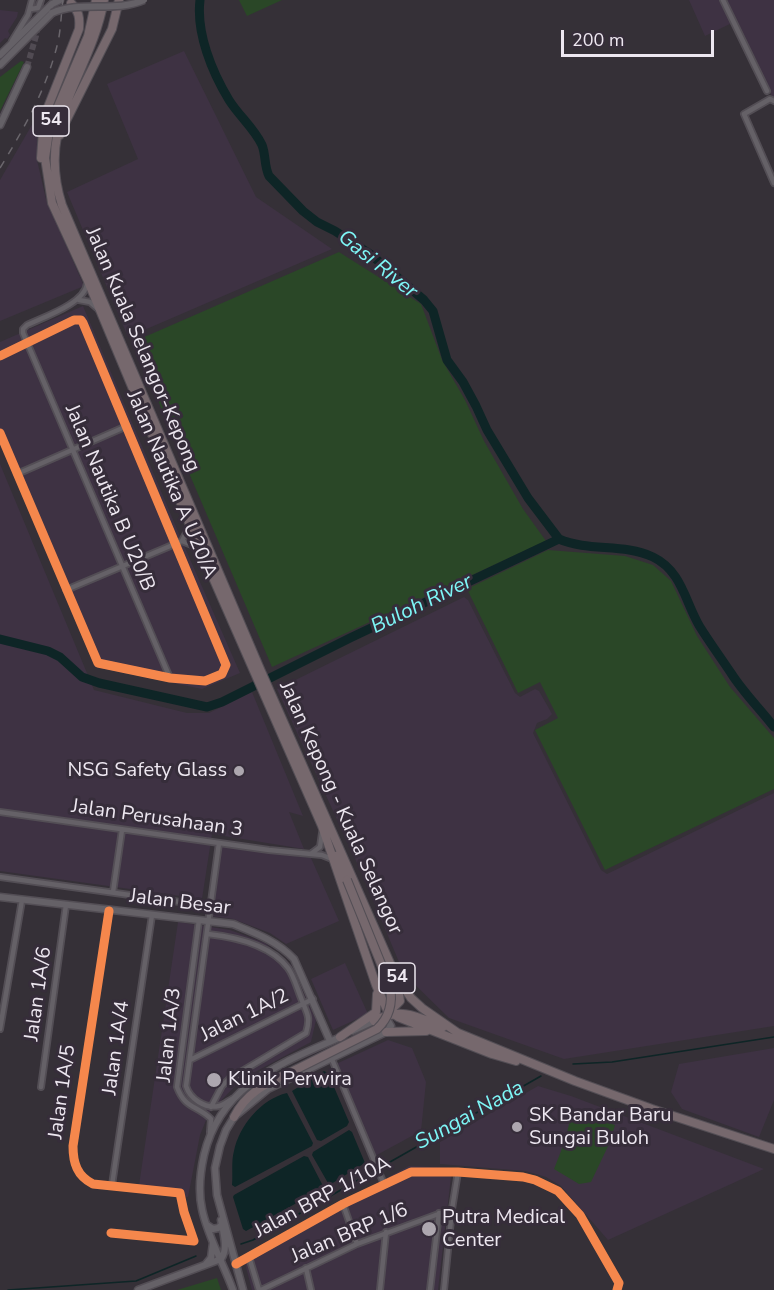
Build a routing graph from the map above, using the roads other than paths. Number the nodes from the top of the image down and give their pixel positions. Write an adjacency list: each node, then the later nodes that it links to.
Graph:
1 (32, 0): 11 (street)
2 (41, 0): 11 (street)
3 (60, 0): 9 (main road)
4 (96, 0): 21 (highway, Jalan Kuala Selangor-Kepong / 54)
5 (104, 0): 19 (highway, Jalan Kuala Selangor-Kepong / 54)
6 (119, 0): 19 (highway)
7 (144, 0): 10 (main road, bridge)
8 (723, 0): 16 (street)
9 (49, 2): 12 (main road)
10 (71, 3): 14 (main road, bridge); 21 (highway)
11 (30, 9): 12 (street)
12 (11, 44): 13 (main road)
13 (0, 55)
14 (0, 65)
15 (27, 67): 18 (main road)
16 (767, 91)
17 (774, 101): 20 (street)
18 (0, 125)
19 (54, 166): 37 (highway, Jalan Kuala Selangor-Kepong / 54)
20 (774, 183)
21 (52, 203): 22 (highway, Jalan Kuala Selangor-Kepong / 54)
22 (87, 279): 23 (street); 24 (highway, Jalan Kuala Selangor-Kepong / 54)
23 (79, 300): 24 (street); 25 (street, Jalan Nautika B U20/B)
24 (101, 312): 31 (highway, Jalan Kuala Selangor-Kepong / 54)
25 (27, 344): 26 (street); 27 (street, Jalan Nautika A U20/A); 29 (street, Jalan Nautika B U20/B)
26 (0, 356)
27 (127, 426): 29 (street); 33 (street, Jalan Nautika A U20/A)
28 (0, 433): 30 (street)
29 (72, 450): 30 (street); 35 (street, Jalan Nautika B U20/B)
30 (17, 474): 36 (street)
31 (189, 523): 32 (street); 34 (highway, Jalan Kuala Selangor-Kepong / 54)
32 (182, 541): 33 (street); 34 (street)
33 (176, 544): 35 (street); 38 (street, Jalan Nautika A U20/A)
34 (201, 549): 37 (highway, Jalan Kuala Selangor-Kepong / 54)
35 (122, 566): 36 (street); 38 (street, Jalan Nautika B U20/B)
36 (66, 590): 38 (street)
37 (257, 670): 39 (highway, Jalan Kepong - Kuala Selangor / 54)
38 (170, 678)
39 (266, 689): 41 (highway, Jalan Kepong - Kuala Selangor / 54); 43 (highway, Jalan Kepong - Kuala Selangor / 54)
40 (0, 812): 42 (street, Jalan Perusahaan 3)
41 (322, 826): 45 (street); 46 (highway, Jalan Kepong - Kuala Selangor / 54)
42 (122, 830): 44 (street, Jalan Perusahaan 3); 48 (street)
43 (333, 830): 58 (highway, Jalan Kepong - Kuala Selangor / 54); 79 (highway, bridge)
44 (219, 843): 45 (street, Jalan Perusahaan 3); 52 (street, Jalan 1A/3)
45 (309, 854): 46 (street, Jalan Perusahaan 3)
46 (334, 860): 59 (highway, 54)
47 (0, 877): 48 (street)
48 (113, 892): 52 (street)
49 (0, 897): 50 (main road, Jalan Besar)
50 (22, 900): 51 (main road, Jalan Besar); 65 (street)
51 (66, 905): 53 (main road, Jalan Besar); 74 (street, Jalan 1A/6)
52 (209, 906): 56 (street, Jalan 1A/3)
53 (109, 911): 54 (main road, Jalan Besar); 84 (street, Jalan 1A/5)
54 (152, 915): 55 (main road, Jalan Besar); 84 (street, Jalan 1A/4)
55 (199, 920): 56 (main road, Jalan Besar); 78 (street, Jalan 1A/3)
56 (209, 921): 57 (street, Jalan 1A/3); 60 (main road, Jalan Besar)
57 (207, 934): 61 (street); 72 (street, Jalan 1A/3)
58 (394, 972): 62 (highway); 68 (highway, Jalan Kepong - Kuala Selangor / 54)
59 (376, 985): 62 (highway, 54); 69 (highway)
60 (313, 999): 61 (street, Jalan 1A/2); 70 (main road, Jalan Besar)
61 (303, 1003): 72 (street, Jalan 1A/2); 77 (street)
62 (384, 1004): 63 (highway, Jalan Kepong - Kuala Selangor / 54)
63 (392, 1014): 64 (highway); 66 (highway, Jalan Kepong - Kuala Selangor / 54); 68 (highway)
64 (374, 1022): 67 (main road); 69 (main road)
65 (0, 1029)
66 (434, 1031): 67 (highway); 73 (highway, Jalan Kepong - Kuala Selangor / 54)
67 (386, 1032): 71 (main road)
68 (458, 1033): 73 (highway, Jalan Kepong - Kuala Selangor / 54)
69 (340, 1037): 70 (main road)
70 (330, 1041): 75 (main road)
71 (331, 1058): 79 (main road); 83 (street)
72 (190, 1060): 76 (street, Jalan 1A/3)
73 (530, 1063): 81 (highway, Jalan Kepong - Kuala Selangor / 54)
74 (41, 1087)
75 (232, 1098): 77 (street); 80 (main road)
76 (199, 1102): 77 (street); 78 (street)
77 (211, 1107)
78 (196, 1110): 80 (street, Jalan 1A/3)
79 (234, 1117): 87 (main road)
80 (208, 1138): 89 (main road)
81 (774, 1149)
82 (458, 1172): 83 (street, Jalan BRP 1/10A); 86 (street); 109 (street, Jalan BRP 1/10A)
83 (384, 1184): 85 (street, Jalan BRP 1/10A)
84 (112, 1185): 92 (street, Jalan 1A/5)
85 (343, 1204): 94 (street); 95 (street, Jalan BRP 1/10A)
86 (452, 1209): 88 (street, Jalan BRP 1/6); 108 (street)
87 (220, 1210): 90 (main road); 97 (main road)
88 (439, 1213): 91 (street, Jalan BRP 1/6); 107 (street)
89 (206, 1224): 90 (main road); 93 (main road)
90 (222, 1225): 96 (main road)
91 (386, 1232): 94 (street, Jalan BRP 1/6); 106 (street)
92 (111, 1233)
93 (213, 1239): 96 (main road); 98 (main road)
94 (357, 1244): 99 (street, Jalan BRP 1/6)
95 (249, 1257): 97 (street, Jalan BRP 1/10A); 104 (street)
96 (221, 1258): 98 (main road); 100 (main road)
97 (236, 1264): 103 (main road)
98 (206, 1265): 100 (main road); 101 (main road)
99 (306, 1268): 104 (street, Jalan BRP 1/6); 105 (street)
100 (228, 1276): 102 (main road)
101 (138, 1290)
102 (233, 1290)
103 (243, 1290)
104 (260, 1290)
105 (311, 1290)
106 (380, 1290)
107 (430, 1290)
108 (444, 1290)
109 (616, 1290)

